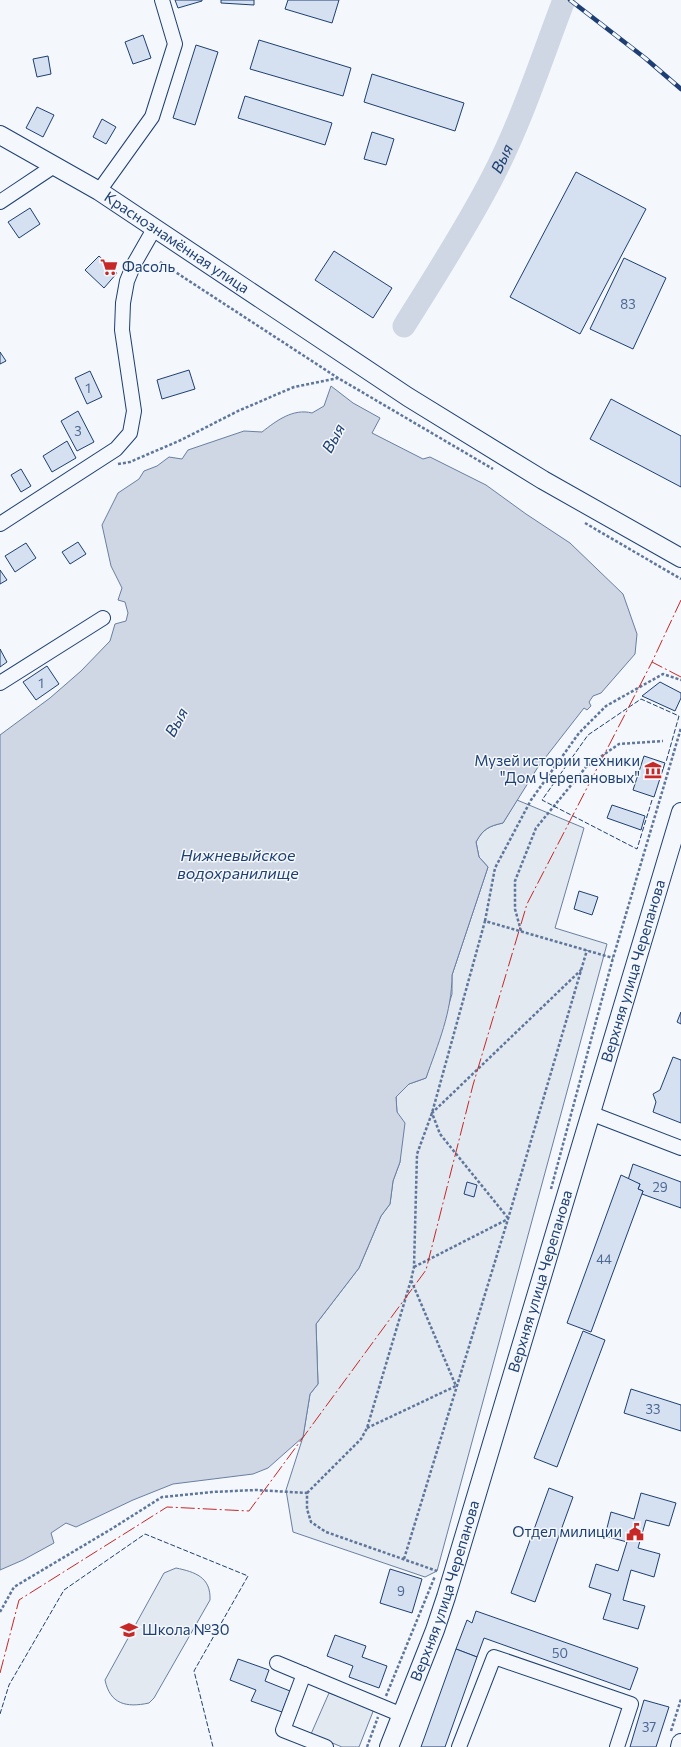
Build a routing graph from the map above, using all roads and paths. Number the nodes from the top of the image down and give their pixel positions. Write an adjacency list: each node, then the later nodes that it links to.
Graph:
1 (162, 0): 4 (street)
2 (0, 135): 3 (main road, Краснознамённая улица)
3 (54, 166): 4 (main road, Краснознамённая улица); 5 (street)
4 (99, 192): 6 (main road, Краснознамённая улица)
5 (0, 202)
6 (154, 229): 11 (street); 12 (main road, Краснознамённая улица)
7 (160, 262): 8 (path)
8 (338, 378): 9 (path); 10 (path)
9 (401, 415)
10 (115, 465)
11 (0, 524)
12 (681, 558)
13 (103, 618): 15 (street)
14 (681, 680): 19 (path)
15 (0, 683)
16 (681, 728): 22 (path)
17 (663, 741): 20 (path)
18 (681, 812): 25 (main road, Верхняя улица Черепанова)
19 (485, 921): 20 (path); 24 (path)
20 (521, 931): 21 (path)
21 (587, 950): 22 (path); 23 (path)
22 (613, 958): 27 (path)
23 (581, 970): 24 (path); 28 (path)
24 (432, 1113): 28 (path); 29 (path)
25 (590, 1113): 26 (street); 40 (main road, Верхняя улица Черепанова)
26 (681, 1148)
27 (550, 1192)
28 (508, 1219): 29 (path); 31 (path)
29 (414, 1267): 30 (path)
30 (411, 1280): 31 (path); 32 (path)
31 (456, 1386): 32 (path); 34 (path)
32 (367, 1428): 33 (path)
33 (307, 1493): 34 (path); 35 (path)
34 (404, 1559): 39 (path)
35 (0, 1612)
36 (278, 1663): 37 (street)
37 (304, 1674): 39 (street); 42 (street)
38 (681, 1699): 41 (path)
39 (382, 1706): 40 (street); 43 (path)
40 (402, 1715): 44 (main road, Верхняя улица Черепанова)
41 (677, 1741)
42 (326, 1747)
43 (368, 1747)
44 (389, 1747)
45 (459, 1747): 46 (street)
46 (617, 1747)

